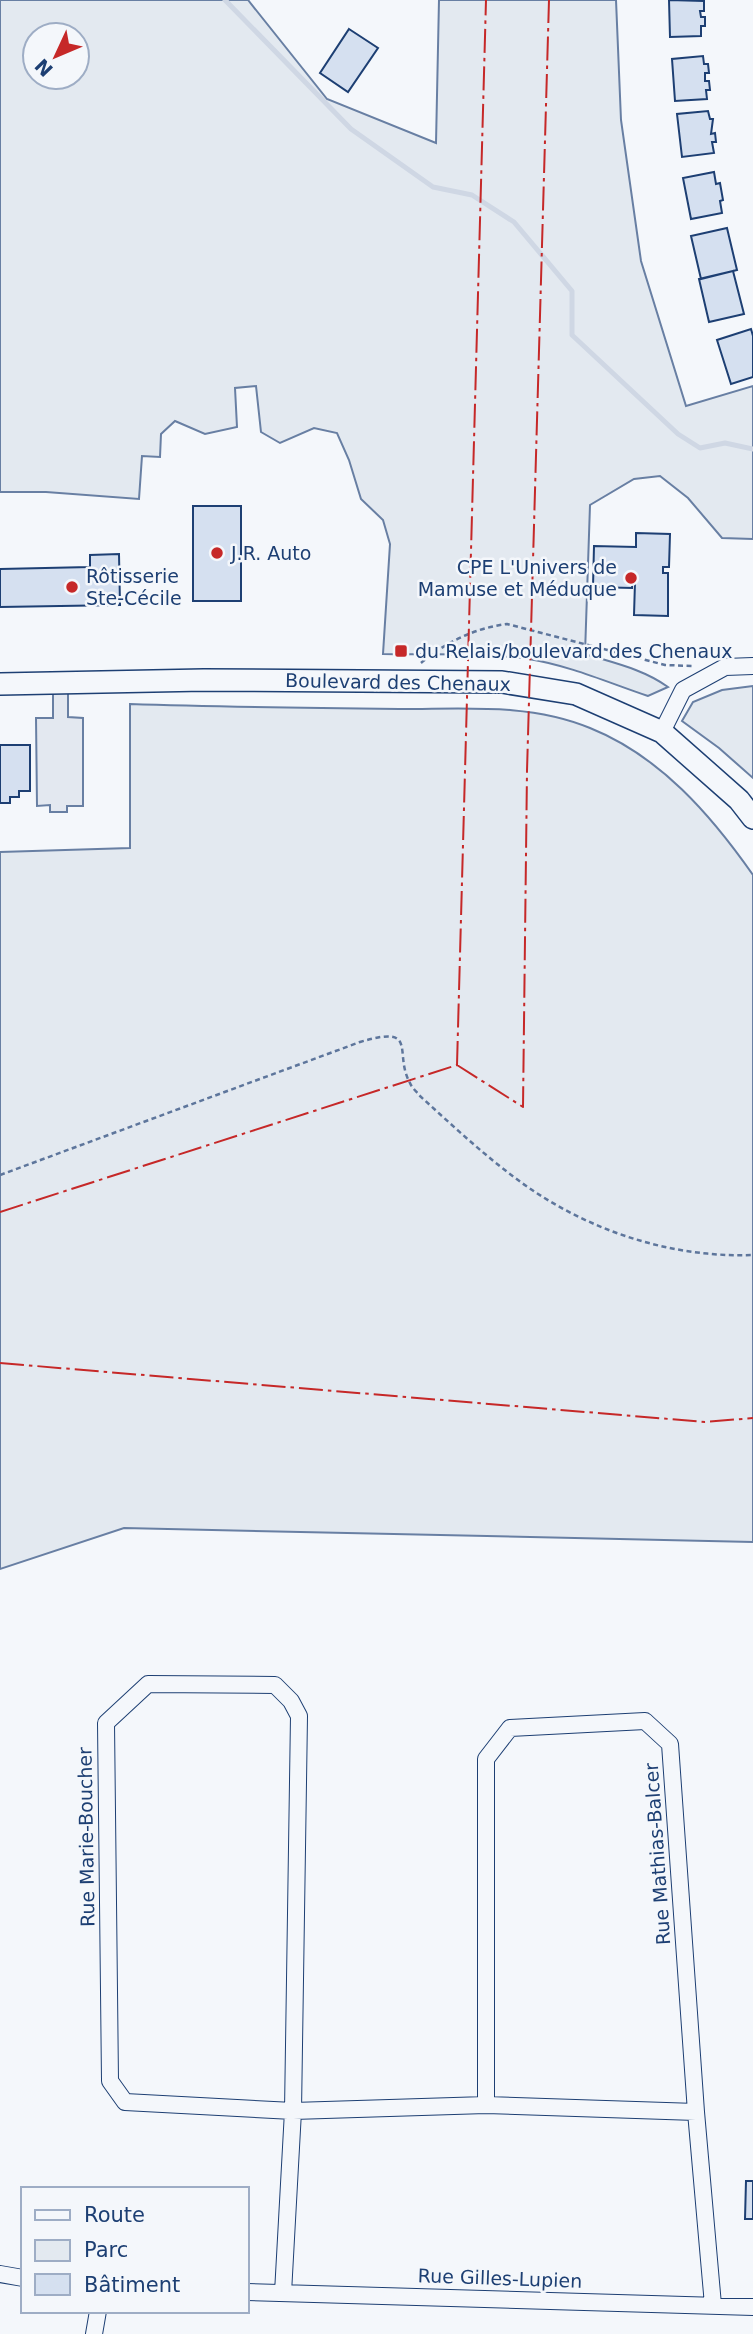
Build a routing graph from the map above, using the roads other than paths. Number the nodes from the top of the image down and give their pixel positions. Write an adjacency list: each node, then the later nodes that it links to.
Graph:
1 (753, 666): 3 (street)
2 (0, 684): 3 (main road, Boulevard des Chenaux)
3 (662, 732): 4 (main road, Boulevard des Chenaux)
4 (753, 818)
5 (486, 2105): 6 (street, Rue Marie-Boucher); 7 (street, Rue Marie-Boucher); 7 (street, Rue Mathias-Balcer)
6 (293, 2111): 6 (street, Rue Marie-Boucher); 11 (street, Rue Marie-Boucher)
7 (696, 2112): 12 (street, Rue Mathias-Balcer)
8 (0, 2274): 9 (street)
9 (21, 2277)
10 (248, 2292): 11 (street, Rue Gilles-Lupien)
11 (283, 2293): 12 (street, Rue Gilles-Lupien)
12 (713, 2305): 13 (street, Rue Gilles-Lupien)
13 (753, 2307)
14 (98, 2313): 15 (street)
15 (94, 2334)

